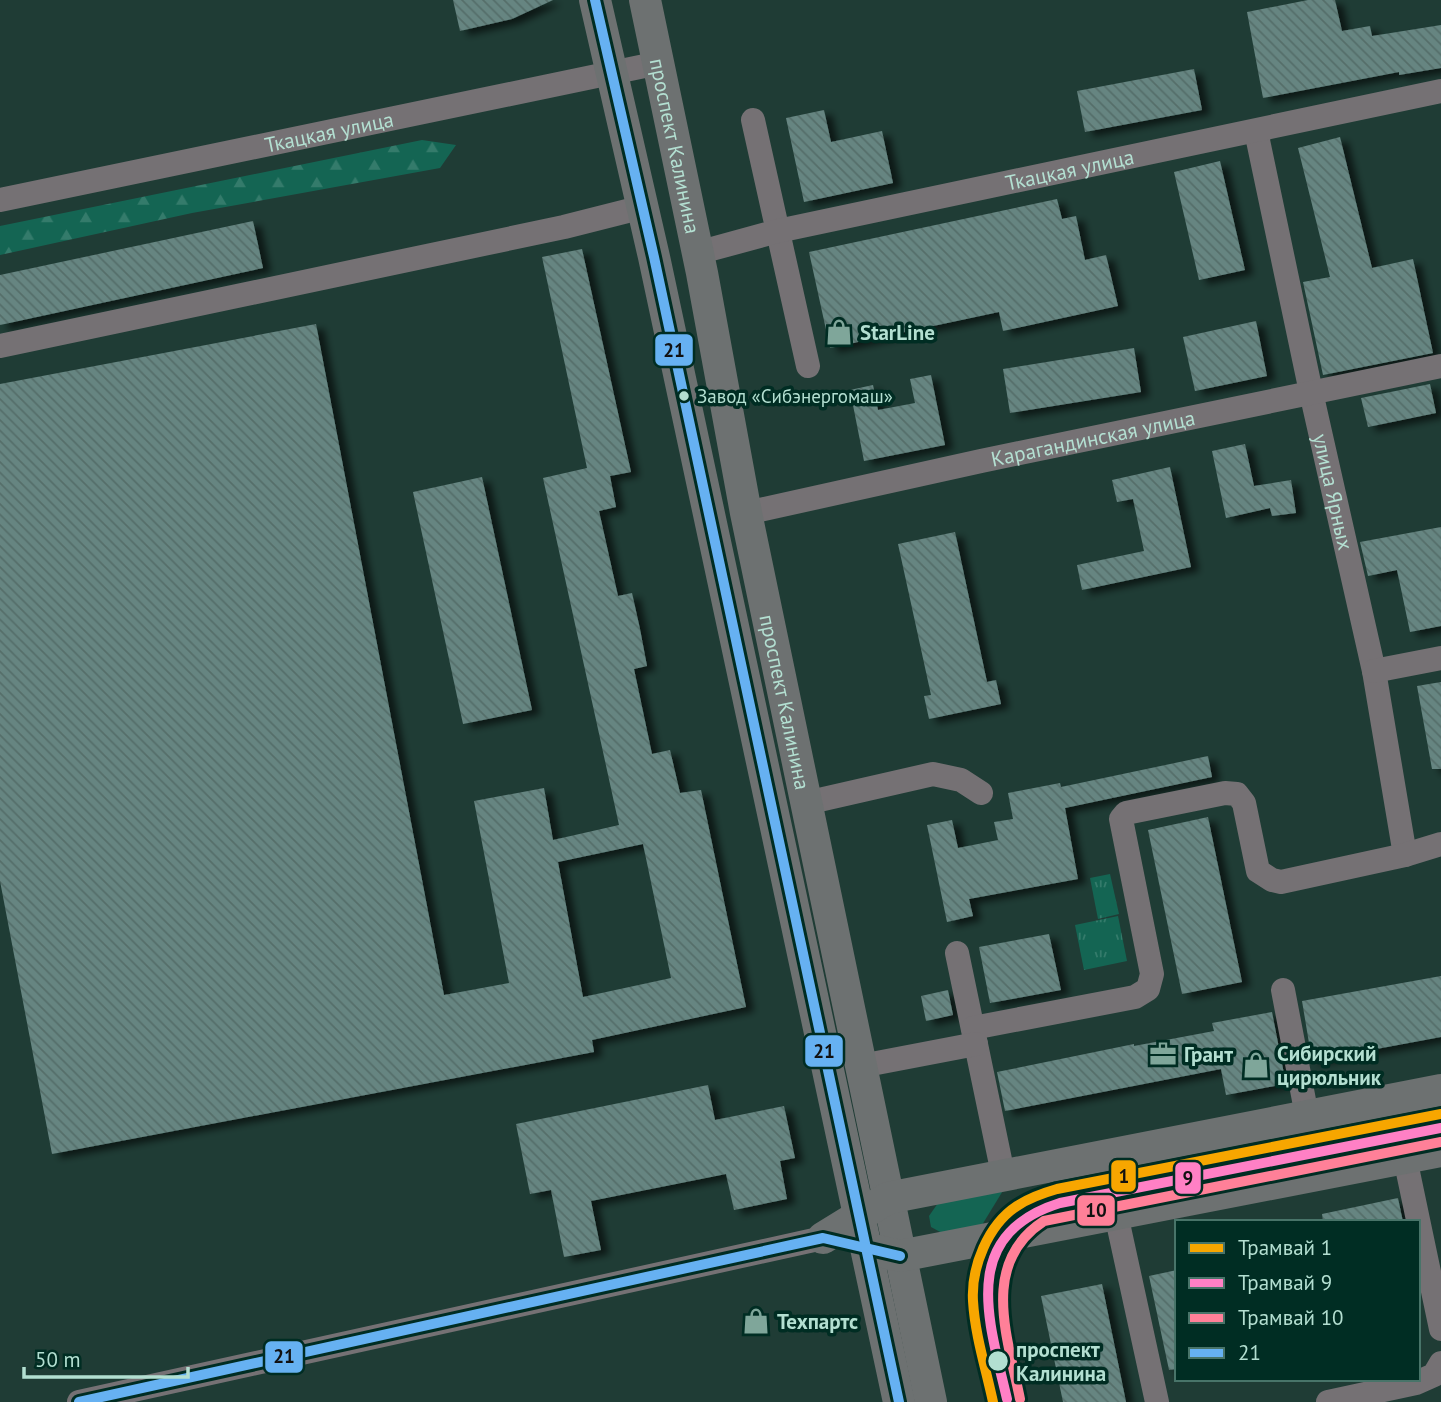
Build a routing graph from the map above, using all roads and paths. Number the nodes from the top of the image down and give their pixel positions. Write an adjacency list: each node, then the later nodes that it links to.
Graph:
1 (595, 0): 4 (main road, проспект Калинина)
2 (645, 0): 3 (main road, проспект Калинина)
3 (659, 63): 4 (street, Ткацкая улица); 11 (main road, проспект Калинина)
4 (611, 72): 8 (street, Ткацкая улица); 9 (main road, проспект Калинина)
5 (1441, 91): 7 (street, Ткацкая улица)
6 (753, 120): 10 (street)
7 (1256, 131): 10 (street, Ткацкая улица); 16 (street, улица Ярных)
8 (0, 200)
9 (643, 208): 12 (main road, проспект Калинина); 13 (street)
10 (778, 231): 11 (street, Ткацкая улица); 14 (street)
11 (697, 253): 12 (main road); 17 (main road, проспект Калинина)
12 (654, 257): 35 (main road, проспект Калинина)
13 (0, 346)
14 (808, 366)
15 (1441, 366): 16 (street, Карагандинская улица)
16 (1311, 392): 17 (street, Карагандинская улица); 19 (street, улица Ярных)
17 (746, 513): 21 (main road, проспект Калинина)
18 (1441, 658): 19 (street)
19 (1374, 671): 23 (street, улица Ярных)
20 (981, 793): 21 (street)
21 (806, 803): 27 (main road, проспект Калинина)
22 (1441, 844): 23 (street)
23 (1405, 855): 26 (street)
24 (957, 953): 26 (street)
25 (1283, 990): 29 (street)
26 (974, 1036): 27 (street); 32 (street)
27 (861, 1066): 33 (main road, проспект Калинина)
28 (1441, 1090): 29 (main road)
29 (1307, 1116): 32 (main road)
30 (1441, 1151): 31 (main road)
31 (1405, 1158): 34 (main road); 39 (street)
32 (1003, 1174): 33 (main road)
33 (888, 1198): 35 (main road); 38 (main road, проспект Калинина)
34 (1116, 1214): 38 (main road); 45 (street)
35 (859, 1216): 36 (main road); 37 (main road, проспект Калинина)
36 (823, 1238): 37 (main road); 42 (street)
37 (866, 1248): 38 (main road); 43 (main road, проспект Калинина)
38 (900, 1256): 44 (main road, проспект Калинина)
39 (1435, 1267): 40 (street)
40 (1441, 1329)
41 (1441, 1363): 46 (street)
42 (79, 1402)
43 (899, 1402)
44 (931, 1402)
45 (1157, 1402)
46 (1328, 1402)

